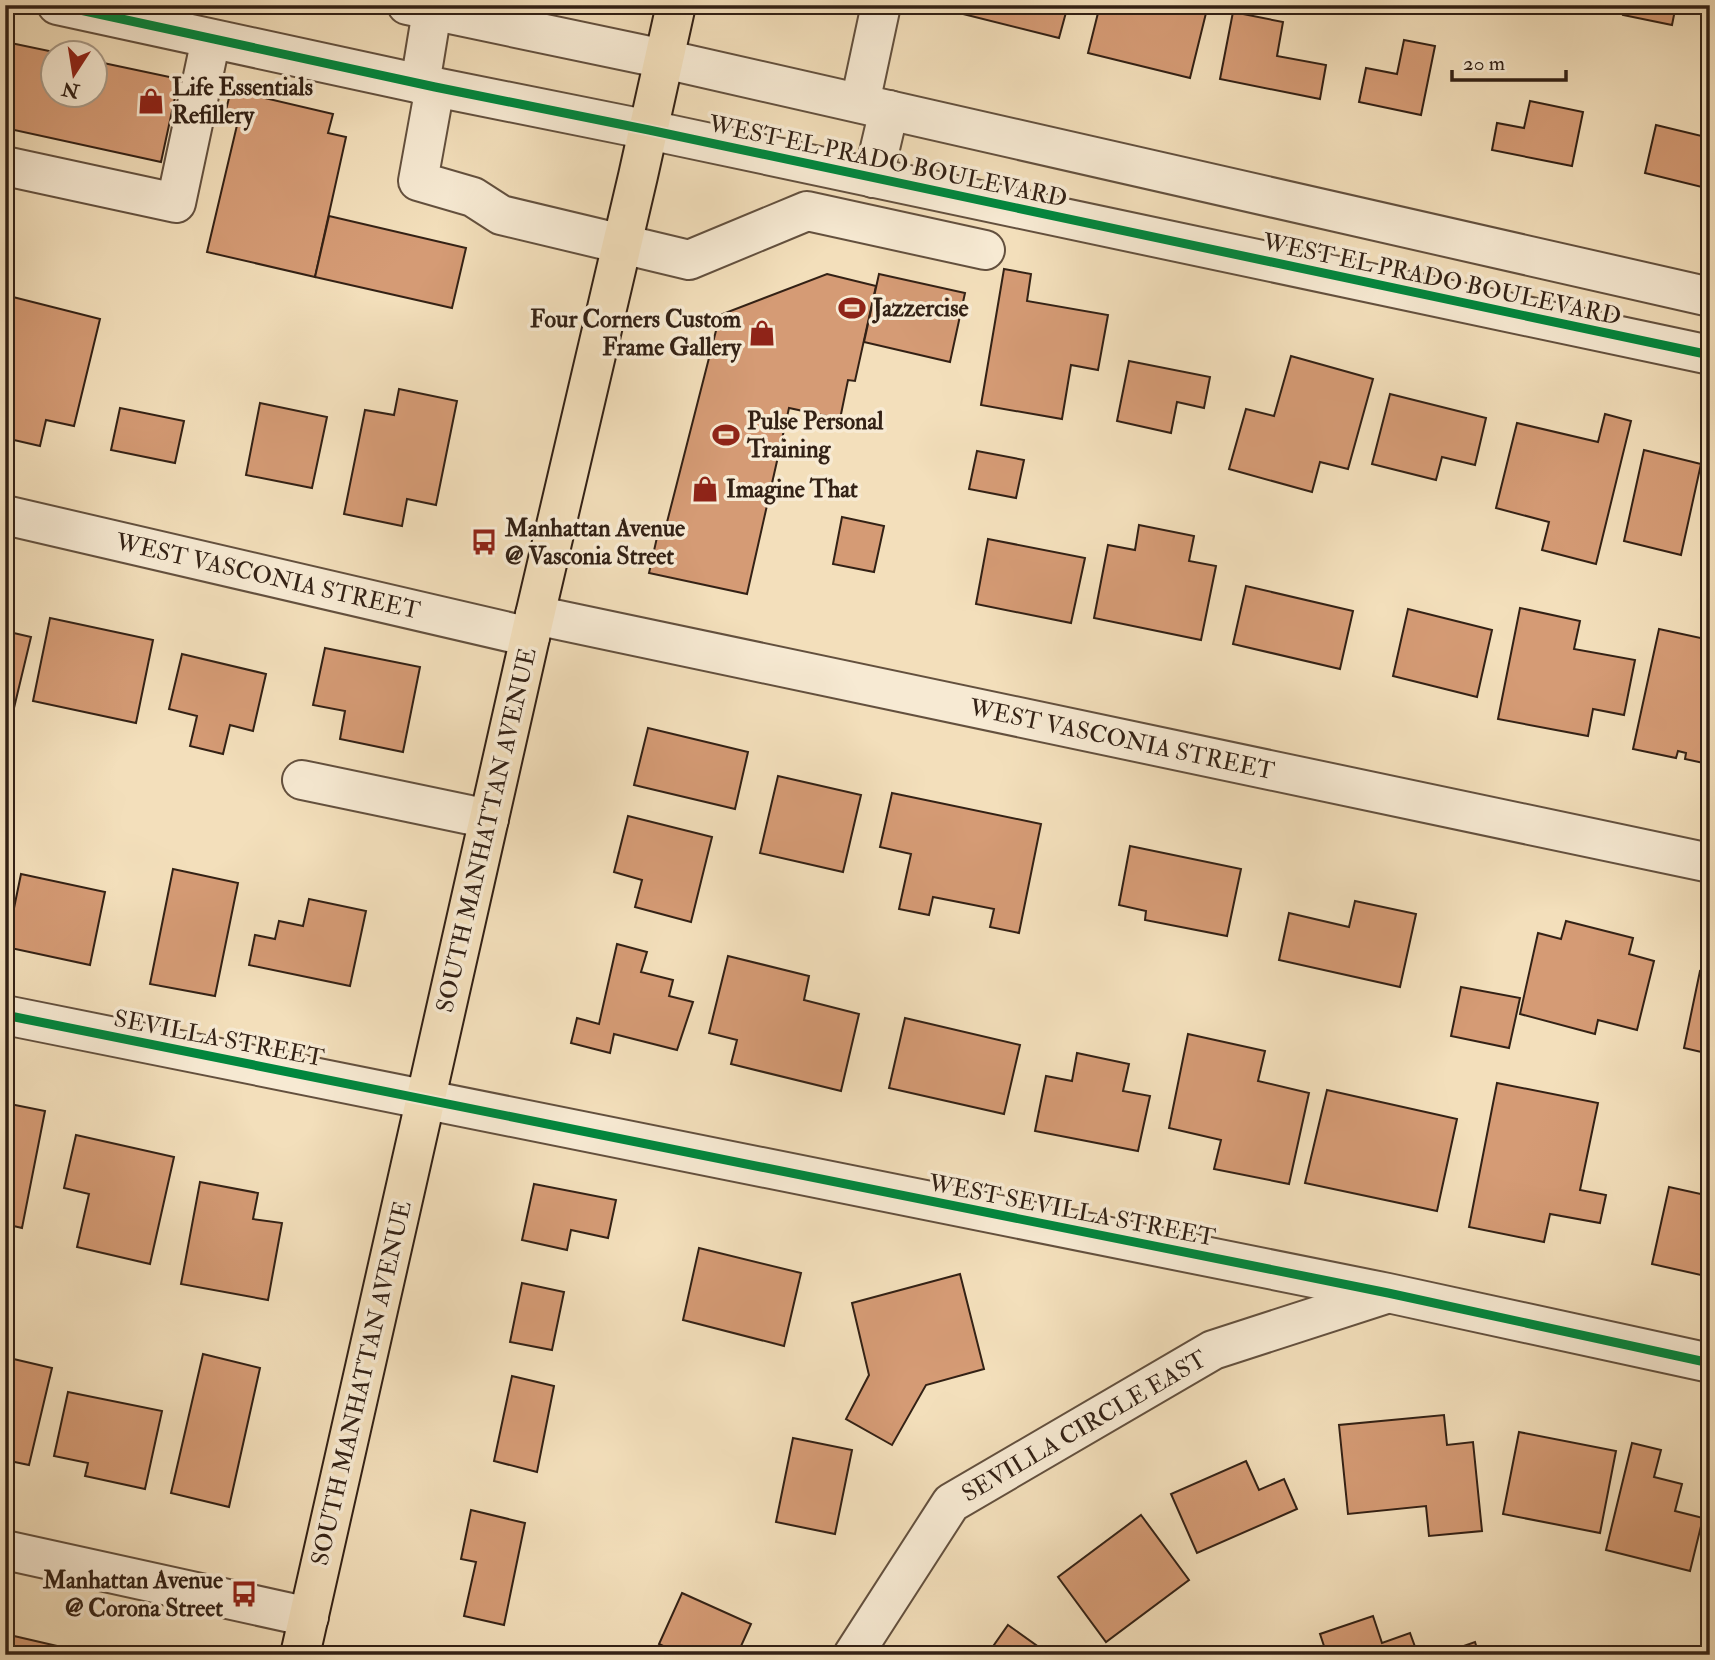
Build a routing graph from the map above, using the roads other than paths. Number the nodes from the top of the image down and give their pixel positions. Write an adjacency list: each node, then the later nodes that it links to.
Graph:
1 (57, 5): 5 (street, WEST EL PRADO BOULEVARD)
2 (676, 5): 6 (main road, SOUTH MANHATTAN AVENUE)
3 (881, 5): 8 (street)
4 (419, 8): 6 (street, WEST EL PRADO BOULEVARD); 7 (street)
5 (196, 26): 7 (street, WEST EL PRADO BOULEVARD); 10 (street)
6 (664, 59): 8 (street, WEST EL PRADO BOULEVARD); 9 (main road, SOUTH MANHATTAN AVENUE)
7 (427, 85): 9 (street, WEST EL PRADO BOULEVARD); 15 (street)
8 (874, 106): 12 (street); 14 (street, WEST EL PRADO BOULEVARD)
9 (649, 130): 11 (street, WEST EL PRADO BOULEVARD); 15 (main road, SOUTH MANHATTAN AVENUE)
10 (5, 166)
11 (817, 166): 12 (street, WEST EL PRADO BOULEVARD); 13 (street)
12 (873, 178): 18 (street, WEST EL PRADO BOULEVARD)
13 (807, 211): 15 (street); 16 (street)
14 (1465, 241): 17 (street, WEST EL PRADO BOULEVARD); 18 (street)
15 (622, 243): 21 (main road, SOUTH MANHATTAN AVENUE)
16 (985, 250)
17 (1710, 297)
18 (1450, 300): 19 (street, WEST EL PRADO BOULEVARD)
19 (1710, 355)
20 (5, 515): 21 (street, WEST VASCONIA STREET)
21 (532, 626): 23 (main road, SOUTH MANHATTAN AVENUE); 24 (street, WEST VASCONIA STREET)
22 (302, 780): 23 (street)
23 (489, 819): 26 (main road, SOUTH MANHATTAN AVENUE)
24 (1710, 863)
25 (5, 1014): 26 (street, SEVILLA STREET)
26 (425, 1099): 27 (street, WEST SEVILLA STREET); 30 (main road, SOUTH MANHATTAN AVENUE)
27 (1388, 1293): 28 (street, WEST SEVILLA STREET); 32 (street, SEVILLA CIRCLE EAST)
28 (1710, 1363)
29 (5, 1550): 30 (street)
30 (309, 1617): 31 (main road, SOUTH MANHATTAN AVENUE)
31 (300, 1655)
32 (853, 1655)

